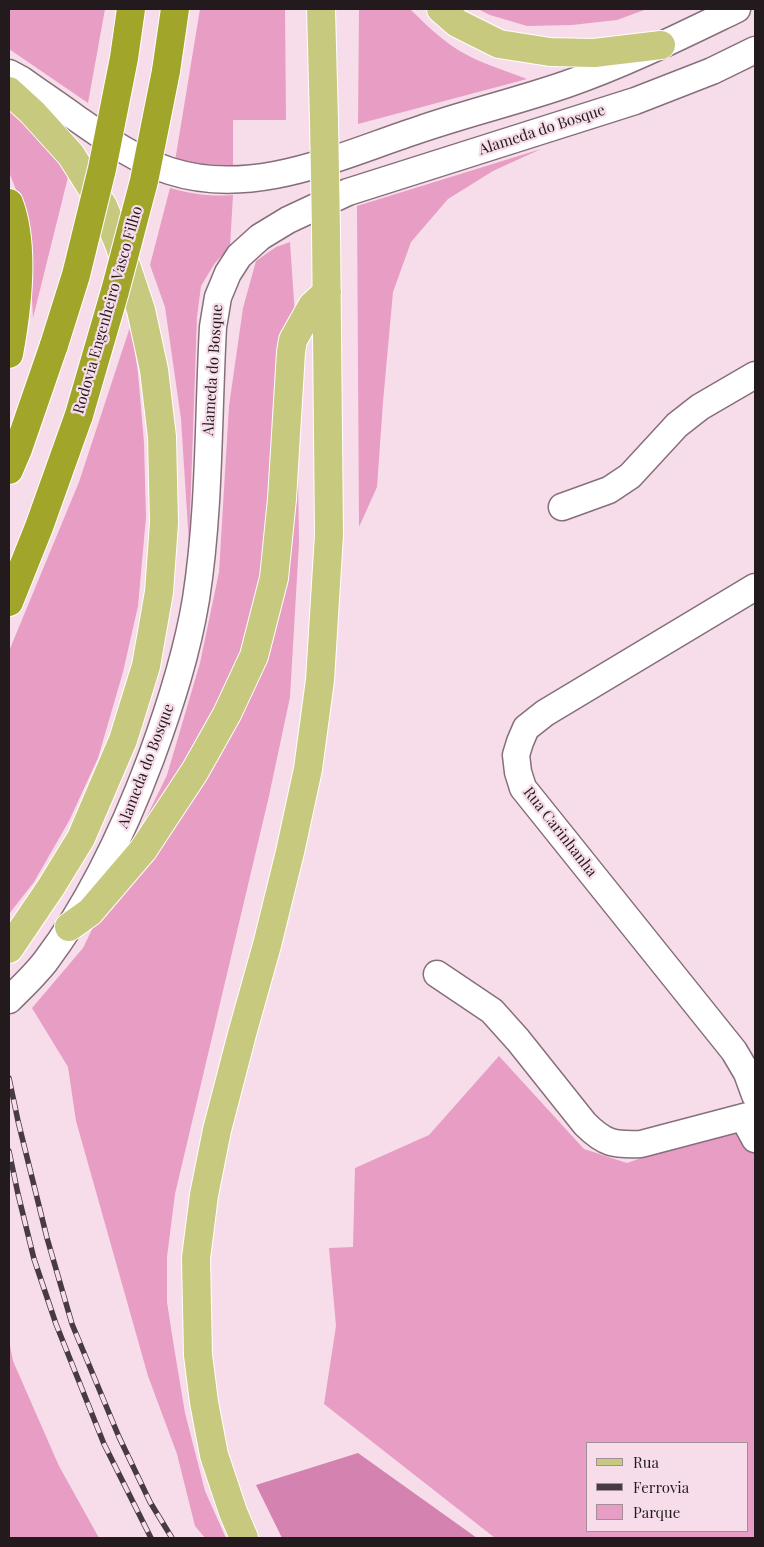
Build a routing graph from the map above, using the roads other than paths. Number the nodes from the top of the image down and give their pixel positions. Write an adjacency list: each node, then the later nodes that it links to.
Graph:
1 (131, 9): 16 (highway, bridge)
2 (175, 9): 19 (highway, Rodovia Engenheiro Vasco Filho, bridge)
3 (321, 9): 13 (main road, bridge)
4 (441, 9): 8 (main road)
5 (737, 9): 8 (street)
6 (753, 9): 7 (street)
7 (755, 12)
8 (662, 45): 10 (street)
9 (755, 50): 20 (street, Alameda do Bosque)
10 (9, 73)
11 (9, 91): 21 (main road)
12 (9, 203): 14 (highway)
13 (327, 292): 20 (main road); 25 (main road)
14 (9, 354)
15 (755, 375): 17 (street)
16 (9, 470)
17 (562, 507)
18 (755, 587): 24 (street, Rua Carinhanha)
19 (9, 602)
20 (69, 927): 23 (street, Alameda do Bosque)
21 (13, 944)
22 (437, 974): 24 (street, Rua Carinhanha)
23 (9, 1000)
24 (752, 1117)
25 (244, 1538)

